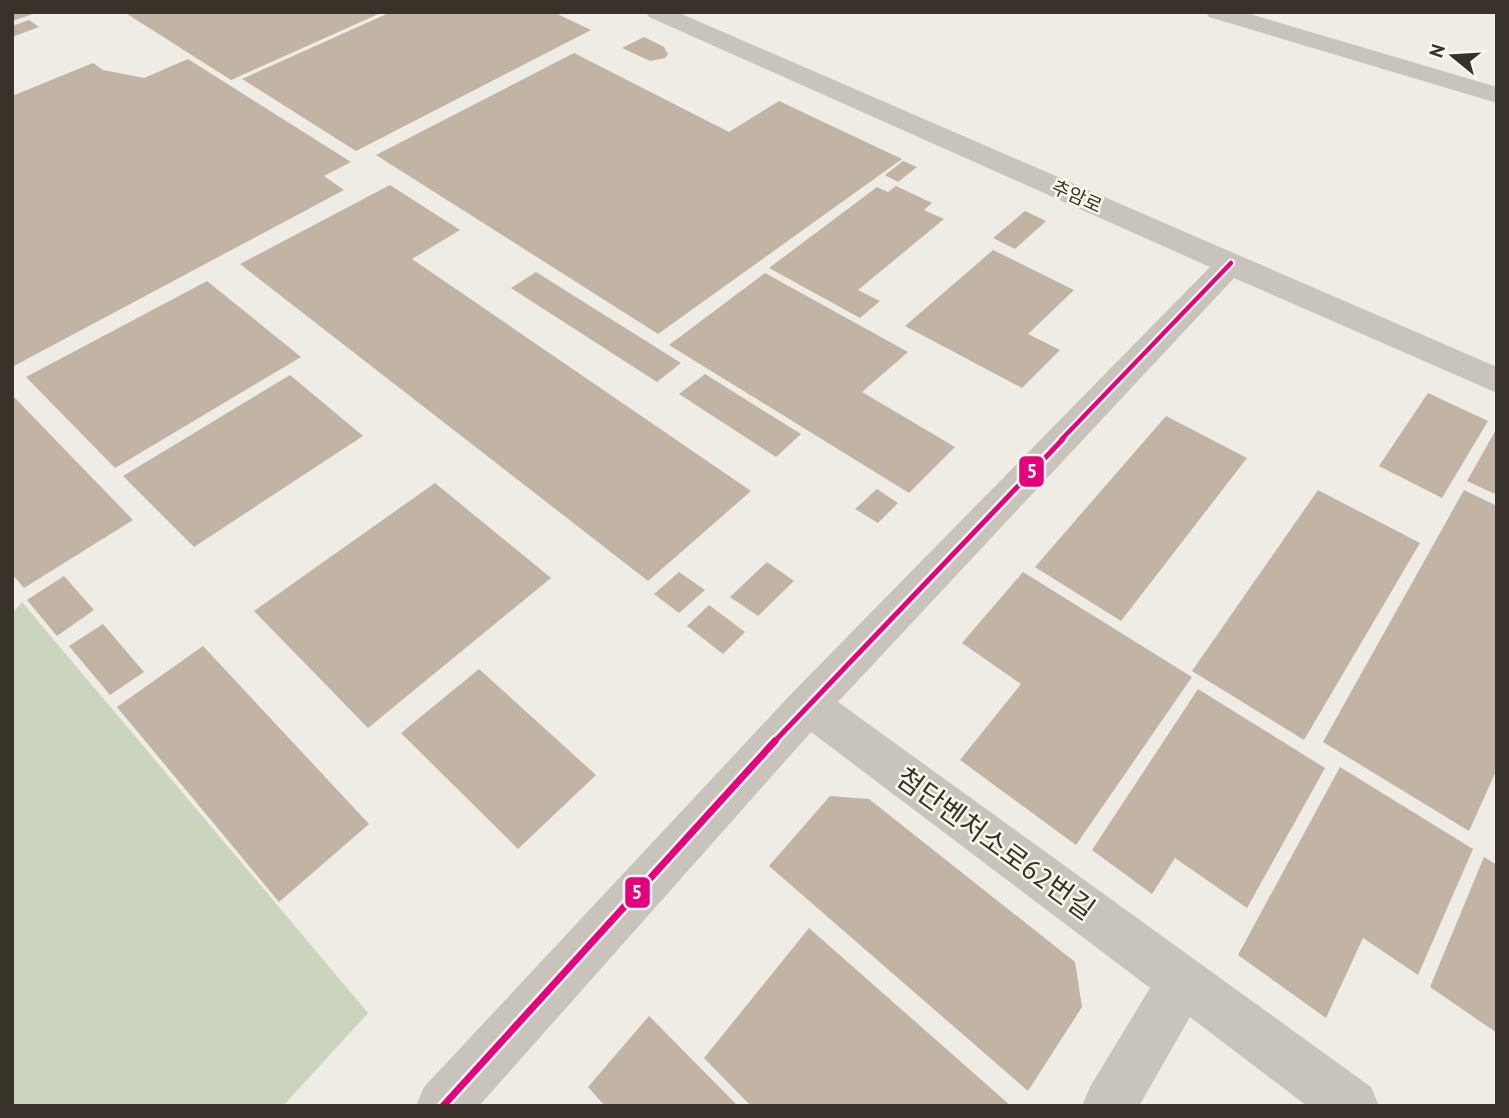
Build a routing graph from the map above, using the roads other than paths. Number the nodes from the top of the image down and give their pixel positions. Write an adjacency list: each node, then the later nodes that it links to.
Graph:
1 (657, 12): 4 (street, 추암로)
2 (1217, 12): 3 (street)
3 (1497, 94)
4 (1231, 263): 5 (street, 추암로); 6 (street)
5 (1497, 381)
6 (808, 705): 7 (street, 첨단벤처소로62번길); 8 (street)
7 (1183, 981): 9 (street); 10 (street, 첨단벤처소로62번길)
8 (443, 1106)
9 (1109, 1106)
10 (1352, 1106)

